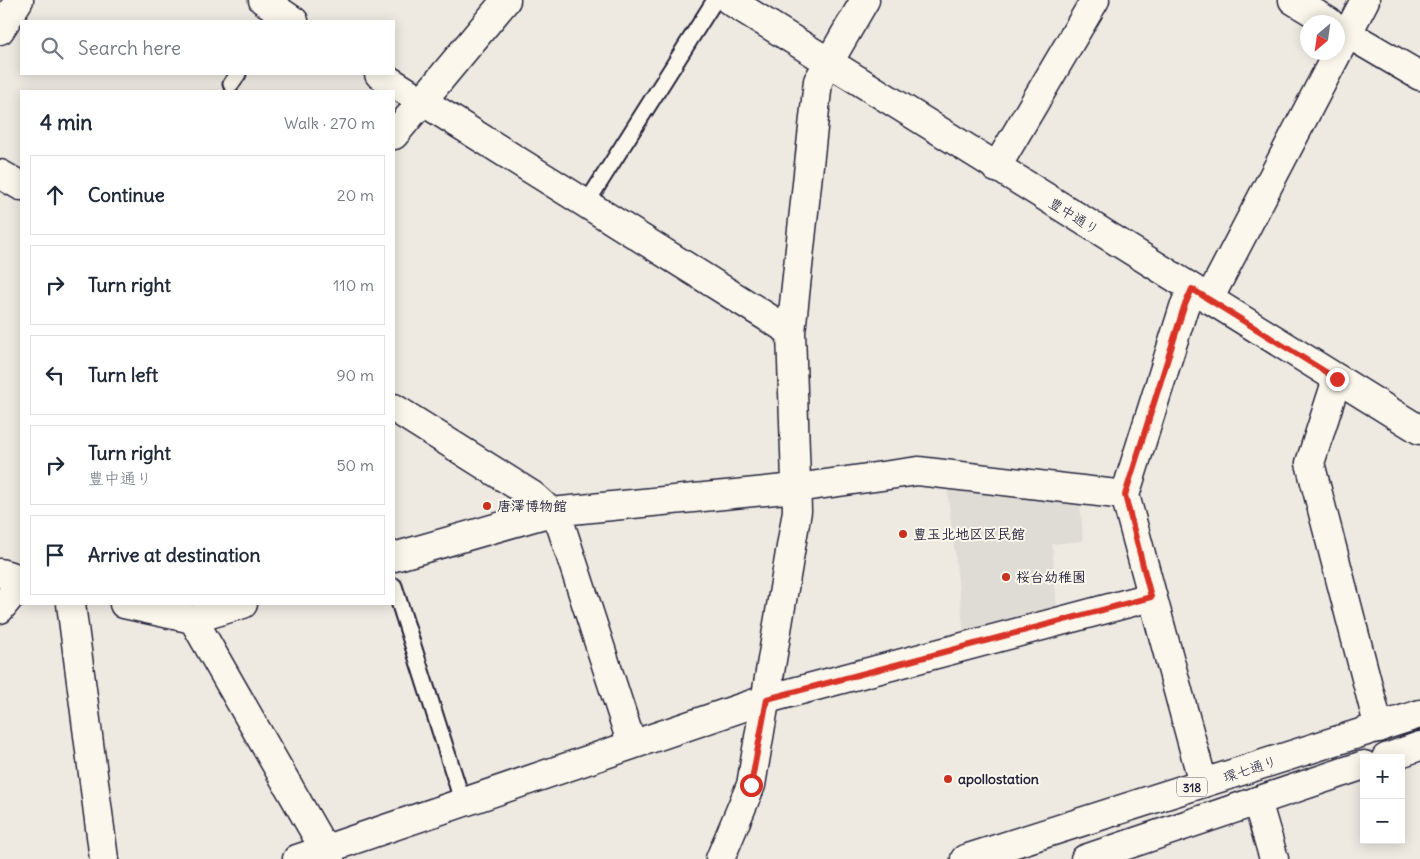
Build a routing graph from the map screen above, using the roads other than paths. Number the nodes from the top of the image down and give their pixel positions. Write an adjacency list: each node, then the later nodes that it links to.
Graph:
1 (19, 0): 11 (street)
2 (506, 0): 17 (street)
3 (714, 0): 22 (lane)
4 (729, 0): 14 (street, 豊中通り)
5 (865, 0): 14 (street)
6 (1095, 0): 19 (street)
7 (1293, 0): 9 (street)
8 (1365, 0): 10 (street)
9 (1317, 15)
10 (1345, 21)
11 (0, 30)
12 (1345, 32): 16 (street)
13 (1322, 60): 23 (street)
14 (827, 62): 19 (street, 豊中通り); 24 (street)
15 (380, 75): 17 (street)
16 (1420, 76)
17 (421, 102): 18 (street); 22 (street)
18 (395, 134)
19 (996, 168): 23 (street, 豊中通り)
20 (0, 174): 21 (street)
21 (20, 185)
22 (586, 204): 24 (street)
23 (1201, 294): 25 (street, 豊中通り); 29 (street)
24 (791, 332): 28 (street)
25 (1337, 379): 27 (street, 豊中通り); 44 (street)
26 (395, 409): 30 (street)
27 (1418, 423)
28 (796, 488): 29 (street); 30 (street); 42 (street)
29 (1125, 495): 36 (street)
30 (551, 512): 31 (street); 45 (street)
31 (395, 557)
32 (0, 573): 33 (street)
33 (20, 578)
34 (20, 584): 40 (street)
35 (395, 589): 51 (lane)
36 (1151, 597): 42 (street); 49 (street)
37 (71, 605): 53 (street)
38 (129, 605): 41 (street)
39 (240, 605): 41 (street)
40 (0, 609)
41 (193, 619): 52 (street)
42 (767, 699): 45 (street); 55 (street)
43 (1420, 714): 44 (street, 環七通り / 318)
44 (1379, 728): 49 (street, 環七通り / 318)
45 (632, 745): 51 (street)
46 (1420, 746): 47 (street)
47 (1397, 754)
48 (1360, 766): 50 (street, 318)
49 (1203, 784): 56 (street, 環七通り / 318)
50 (1257, 801): 57 (street, 318); 58 (street)
51 (463, 803): 52 (street)
52 (327, 854): 54 (street)
53 (104, 859)
54 (297, 859)
55 (720, 859)
56 (965, 859)
57 (1085, 859)
58 (1274, 859)

